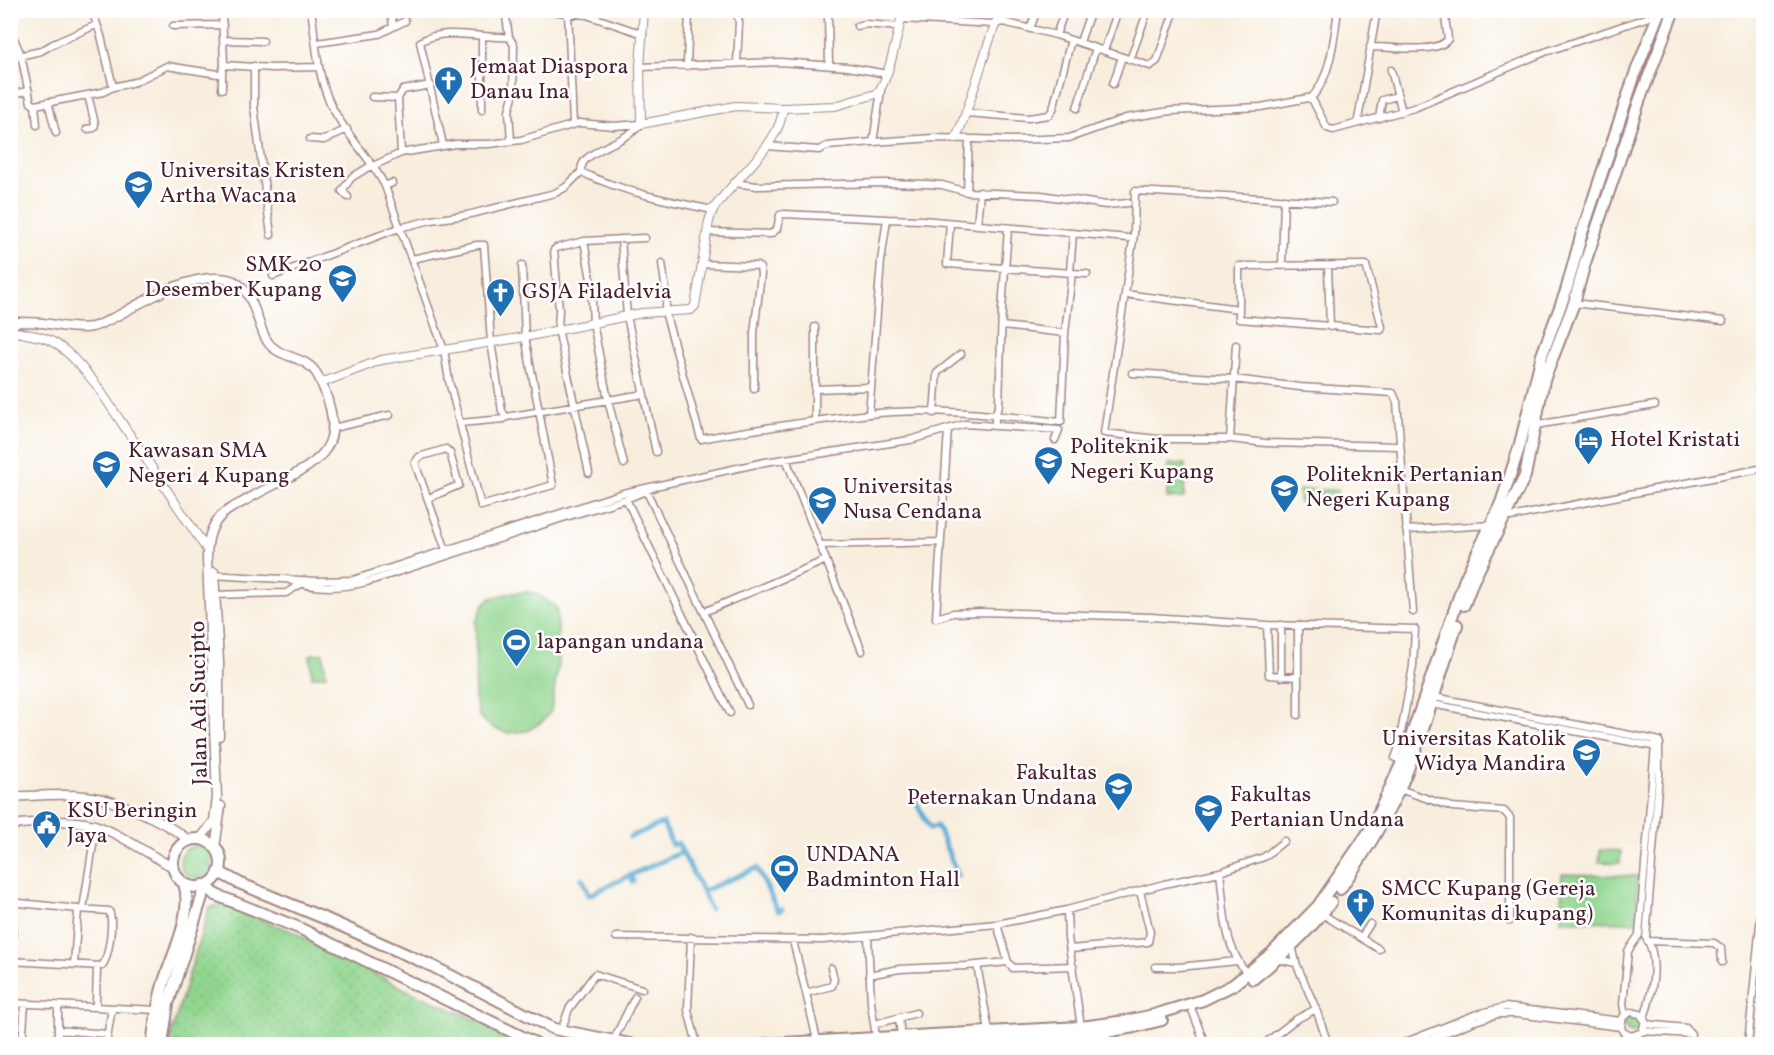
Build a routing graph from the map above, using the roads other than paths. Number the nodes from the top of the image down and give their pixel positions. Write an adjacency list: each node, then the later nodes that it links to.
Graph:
1 (92, 10): 27 (street)
2 (222, 10): 29 (street)
3 (311, 10): 42 (street)
4 (392, 10): 31 (street)
5 (506, 10): 37 (street)
6 (538, 10): 22 (street)
7 (644, 10): 34 (street)
8 (689, 10): 54 (street)
9 (736, 10): 50 (street)
10 (1001, 10): 26 (street)
11 (1037, 10): 33 (street)
12 (1065, 10): 35 (street)
13 (1091, 10): 41 (street)
14 (1118, 10): 45 (street)
15 (1148, 10): 49 (street)
16 (1168, 10): 49 (street)
17 (1338, 10): 71 (street)
18 (1377, 10): 43 (street)
19 (1444, 10): 43 (street)
20 (1674, 10): 100 (highway)
21 (1659, 12): 77 (street); 97 (highway)
22 (568, 13): 34 (street); 81 (street)
23 (828, 14): 52 (street)
24 (901, 19): 26 (street); 30 (street); 59 (street)
25 (405, 21): 31 (street)
26 (995, 24): 33 (street); 78 (street)
27 (96, 25): 46 (street); 62 (street)
28 (176, 25): 29 (street)
29 (223, 25): 39 (street)
30 (857, 26)
31 (393, 27): 42 (street)
32 (10, 29): 46 (street)
33 (1030, 29): 35 (street)
34 (643, 34): 56 (street)
35 (1056, 35): 38 (street)
36 (482, 37): 37 (street); 61 (street); 76 (street)
37 (509, 37): 90 (street)
38 (1071, 39): 41 (street); 78 (street)
39 (224, 40): 40 (street); 51 (street)
40 (263, 42)
41 (1080, 42): 44 (street)
42 (317, 43): 55 (street)
43 (1370, 46): 80 (street)
44 (1096, 48): 45 (street); 75 (street)
45 (1104, 51): 47 (street)
46 (21, 55): 48 (street); 64 (street)
47 (1122, 57): 49 (street); 60 (street)
48 (10, 58)
49 (1130, 60)
50 (737, 63): 52 (street); 54 (street)
51 (224, 65): 53 (street); 58 (street)
52 (829, 65): 59 (street)
53 (254, 66): 55 (street); 116 (street)
54 (687, 66): 56 (street)
55 (319, 67): 85 (street)
56 (640, 67): 82 (street)
57 (1391, 70): 68 (street)
58 (222, 73): 62 (street); 63 (street)
59 (887, 74): 65 (street)
60 (1113, 84)
61 (430, 85): 70 (street); 92 (street)
62 (113, 87): 67 (street)
63 (222, 89)
64 (29, 91): 66 (street); 73 (street)
65 (881, 91): 74 (street); 91 (street)
66 (10, 94)
67 (88, 95): 72 (street); 84 (street)
68 (1397, 96): 77 (street); 79 (street)
69 (372, 97): 70 (street)
70 (398, 98): 94 (street)
71 (1310, 99): 80 (street); 89 (street)
72 (48, 102): 73 (street); 86 (street)
73 (35, 105): 83 (street)
74 (783, 108): 82 (street); 93 (street)
75 (1077, 108)
76 (482, 110)
77 (1402, 112): 79 (street)
78 (967, 113): 87 (street)
79 (1379, 118): 80 (street)
80 (1359, 123)
81 (573, 124): 82 (street); 90 (street)
82 (642, 124): 96 (street)
83 (37, 125)
84 (87, 129)
85 (347, 129): 88 (street); 95 (street)
86 (56, 133)
87 (956, 138): 89 (street); 91 (street)
88 (310, 139)
89 (969, 139): 102 (street)
90 (511, 141): 92 (street)
91 (873, 142): 93 (street)
92 (443, 145): 94 (street)
93 (767, 146): 99 (street)
94 (401, 153): 95 (street)
95 (372, 165): 101 (street); 104 (street)
96 (581, 172): 108 (street); 112 (street)
97 (1601, 180): 100 (highway); 181 (highway)
98 (392, 183): 101 (street)
99 (735, 183): 102 (street); 108 (street)
100 (1612, 184): 132 (highway)
101 (385, 186): 112 (street)
102 (967, 192): 103 (street)
103 (980, 192): 107 (street); 111 (street)
104 (348, 197)
105 (1284, 199): 106 (street); 125 (street); 131 (street)
106 (1332, 202)
107 (1128, 203)
108 (713, 210): 114 (street)
109 (887, 219): 110 (street); 114 (street); 153 (street)
110 (950, 223): 111 (street); 127 (street)
111 (977, 225): 113 (street)
112 (399, 228): 121 (street); 130 (street)
113 (1008, 229): 115 (street); 127 (street)
114 (707, 232): 123 (street)
115 (1073, 233): 118 (street); 128 (street)
116 (271, 235)
117 (645, 238): 119 (street)
118 (1128, 238)
119 (621, 239): 120 (street); 135 (street)
120 (584, 242): 138 (street); 142 (street)
121 (412, 259): 146 (street); 148 (street)
122 (662, 263): 134 (street)
123 (702, 264): 134 (street); 154 (street)
124 (522, 265): 145 (street)
125 (1282, 266): 126 (street); 133 (street)
126 (1328, 266): 141 (street); 141 (street)
127 (1004, 268): 128 (street); 139 (street)
128 (1071, 272): 129 (street); 144 (street)
129 (1087, 274)
130 (273, 276)
131 (1125, 294): 133 (street); 174 (street)
132 (1574, 303): 136 (street); 170 (highway)
133 (1239, 309): 141 (street)
134 (665, 312): 135 (street); 168 (street)
135 (627, 316): 138 (street); 157 (street)
136 (1723, 321)
137 (10, 322): 152 (main road)
138 (593, 323): 142 (street); 158 (street)
139 (1002, 326): 144 (street); 164 (street)
140 (815, 327): 155 (street)
141 (1330, 327)
142 (558, 329): 145 (street); 160 (street)
143 (10, 331): 194 (street)
144 (1065, 333): 164 (street)
145 (525, 337): 146 (street); 161 (street)
146 (491, 342): 148 (street); 167 (street)
147 (1236, 345): 151 (street)
148 (444, 350): 152 (street); 169 (street)
149 (961, 354): 162 (street)
150 (1132, 374): 151 (street)
151 (1233, 379): 174 (street); 176 (street)
152 (321, 383): 172 (main road)
153 (871, 387): 155 (street); 163 (street)
154 (753, 389)
155 (815, 389): 168 (street)
156 (1759, 390): 165 (street)
157 (644, 394): 158 (street); 177 (street)
158 (608, 400): 160 (street); 179 (street)
159 (1655, 405): 170 (street)
160 (574, 406): 161 (street); 182 (street)
161 (539, 412): 167 (street); 169 (street)
162 (934, 413): 163 (street); 164 (street)
163 (869, 414): 168 (street)
164 (995, 414): 171 (street)
165 (1764, 414)
166 (390, 415): 172 (street)
167 (506, 417): 169 (street)
168 (815, 421)
169 (460, 423)
170 (1536, 425): 183 (highway)
171 (995, 426): 173 (street); 175 (street)
172 (333, 428): 194 (main road)
173 (948, 429): 178 (street); 191 (street)
174 (1230, 439): 176 (street)
175 (1055, 440)
176 (1399, 446): 190 (street)
177 (656, 452)
178 (786, 459): 184 (street); 192 (street)
179 (624, 464)
180 (1764, 468): 187 (street)
181 (1512, 471): 183 (highway); 189 (highway)
182 (590, 473)
183 (1524, 476): 187 (highway)
184 (646, 490): 186 (street); 188 (street); 201 (street)
185 (429, 498): 185 (street); 193 (street)
186 (626, 499): 188 (street); 211 (street)
187 (1503, 518): 209 (highway)
188 (552, 519): 193 (street)
189 (1491, 525): 190 (street); 214 (highway)
190 (1406, 530): 202 (street)
191 (940, 542): 192 (street); 203 (street)
192 (820, 545): 195 (street)
193 (447, 552): 198 (street)
194 (207, 555): 196 (main road, Jalan Adi Sucipto)
195 (826, 560): 201 (street); 206 (street)
196 (211, 575): 197 (street); 200 (main road, Jalan Adi Sucipto)
197 (287, 578): 198 (street); 199 (street)
198 (318, 583): 199 (street)
199 (301, 584): 200 (street)
200 (213, 595): 219 (main road, Jalan Adi Sucipto); 221 (main road, Jalan Adi Sucipto)
201 (704, 612): 210 (street)
202 (1413, 612)
203 (1268, 625): 204 (street); 207 (street)
204 (1281, 625): 205 (street); 207 (street)
205 (1298, 625): 208 (street); 214 (street)
206 (862, 651)
207 (1281, 677): 208 (street)
208 (1298, 677): 212 (street)
209 (1433, 700): 213 (street); 215 (highway)
210 (748, 705)
211 (730, 713)
212 (1298, 714)
213 (1656, 745): 242 (street); 273 (street)
214 (1403, 760): 215 (highway)
215 (1395, 788): 229 (highway); 234 (street)
216 (10, 796): 219 (main road)
217 (10, 825): 218 (main road)
218 (96, 826): 222 (main road); 231 (street)
219 (194, 840): 221 (highway); 222 (highway)
220 (1284, 841): 224 (street)
221 (215, 848): 223 (highway)
222 (173, 867): 225 (highway)
223 (219, 872): 227 (highway); 281 (highway)
224 (1220, 872): 228 (street); 249 (street)
225 (184, 883): 227 (highway); 270 (highway)
226 (1764, 884): 246 (street)
227 (204, 885): 295 (highway); 296 (highway)
228 (1140, 891): 232 (street); 244 (street)
229 (1331, 895): 233 (highway); 260 (highway)
230 (12, 902): 231 (street); 248 (street)
231 (81, 909): 253 (street); 256 (street)
232 (1067, 910): 235 (street); 244 (street)
233 (1322, 914): 240 (street); 243 (highway)
234 (1510, 921)
235 (997, 924): 239 (street); 250 (street)
236 (1370, 924): 240 (street)
237 (616, 937): 238 (street)
238 (691, 937): 241 (street); 298 (street)
239 (868, 937): 241 (street); 259 (street)
240 (1361, 938): 245 (street)
241 (793, 941): 262 (street)
242 (1648, 941): 251 (street); 278 (street)
243 (1292, 945): 247 (highway); 252 (street)
244 (1070, 949): 255 (street)
245 (1379, 949)
246 (1761, 950): 308 (street)
247 (1277, 959): 252 (street); 271 (highway)
248 (11, 961): 253 (street)
249 (1237, 961): 257 (street); 260 (street)
250 (1008, 962): 254 (street); 255 (street)
251 (1722, 962)
252 (1296, 963): 269 (street)
253 (74, 964): 256 (street)
254 (977, 965): 259 (street); 280 (street)
255 (1073, 966): 285 (street)
256 (97, 967): 265 (street)
257 (1155, 967)
258 (831, 968): 262 (street)
259 (869, 975): 276 (street)
260 (1247, 975): 285 (highway)
261 (642, 989): 281 (street)
262 (806, 993): 287 (street)
263 (634, 997): 290 (street)
264 (10, 1003): 266 (street)
265 (96, 1003)
266 (25, 1004): 267 (street); 291 (street)
267 (58, 1006): 268 (street); 279 (street)
268 (112, 1008): 270 (street); 282 (street)
269 (1316, 1009): 289 (street); 303 (street)
270 (157, 1010): 294 (highway)
271 (1192, 1010): 285 (highway); 301 (street)
272 (916, 1013): 274 (street)
273 (1625, 1014): 277 (street); 278 (street)
274 (898, 1018): 276 (street); 284 (street)
275 (1581, 1019): 277 (street); 304 (street); 305 (street)
276 (875, 1024): 286 (street)
277 (1621, 1024): 278 (street)
278 (1640, 1029): 278 (street); 306 (street); 307 (street)
279 (58, 1030): 282 (street); 292 (street)
280 (989, 1031): 283 (highway); 284 (highway)
281 (561, 1032): 290 (highway)
282 (108, 1034): 293 (street)
283 (1013, 1034): 285 (highway); 288 (highway); 300 (highway)
284 (901, 1035): 286 (highway)
285 (1087, 1035): 288 (highway)
286 (876, 1037): 287 (highway)
287 (817, 1040): 299 (highway)
288 (1045, 1041)
289 (1276, 1041): 302 (street)
290 (613, 1042): 297 (highway)
291 (22, 1044)
292 (58, 1044)
293 (106, 1044)
294 (152, 1044)
295 (162, 1044)
296 (537, 1044)
297 (627, 1044)
298 (697, 1044)
299 (764, 1044)
300 (891, 1044)
301 (1205, 1044)
302 (1264, 1044)
303 (1328, 1044)
304 (1401, 1044)
305 (1418, 1044)
306 (1630, 1044)
307 (1636, 1044)
308 (1749, 1044)

